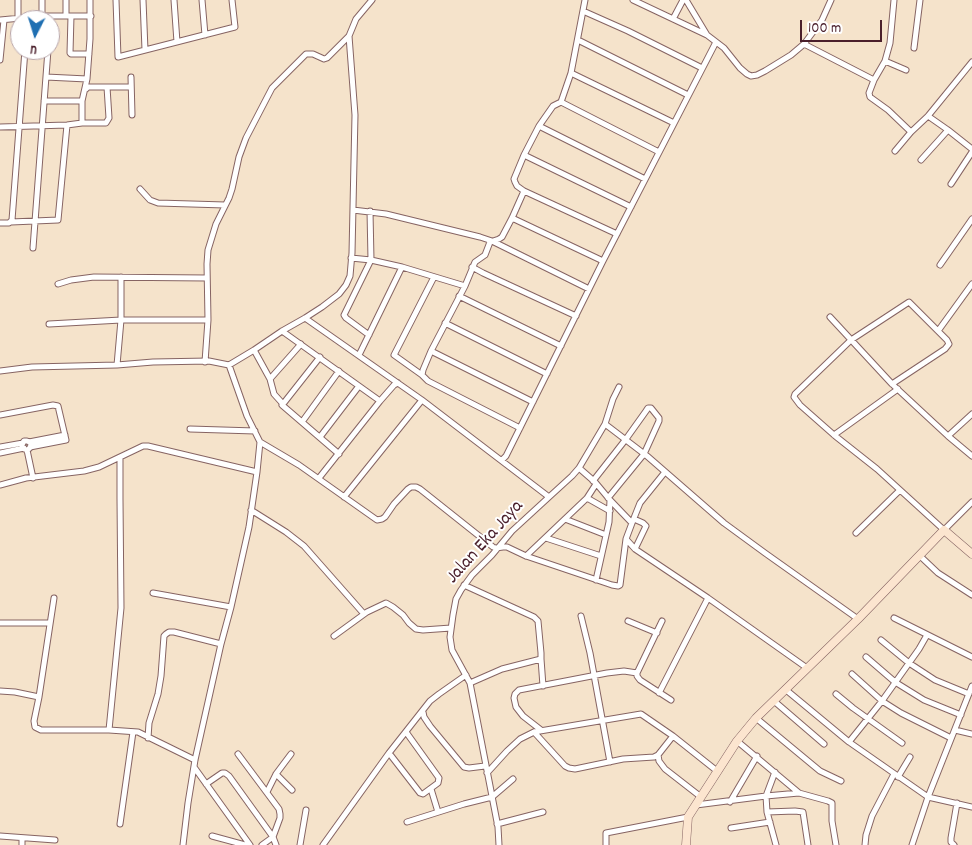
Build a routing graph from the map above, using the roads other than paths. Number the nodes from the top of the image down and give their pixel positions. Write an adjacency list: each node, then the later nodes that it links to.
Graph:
1 (66, 0): 17 (street)
2 (90, 0): 18 (street)
3 (116, 0): 29 (street)
4 (142, 0): 29 (street)
5 (174, 0): 25 (street)
6 (202, 0): 21 (street)
7 (232, 0): 21 (street)
8 (372, 0): 23 (street)
9 (585, 0): 15 (street)
10 (634, 0): 19 (street)
11 (685, 0): 19 (street); 22 (street)
12 (831, 0): 27 (street)
13 (894, 0): 34 (street)
14 (920, 0): 28 (street)
15 (583, 11): 24 (street); 36 (street)
16 (60, 16): 17 (street)
17 (69, 16): 18 (street); 30 (street)
18 (91, 16): 30 (street)
19 (673, 19): 22 (street)
20 (2, 20): 31 (street)
21 (205, 35): 25 (street)
22 (707, 35): 26 (street)
23 (349, 36): 70 (street); 72 (street)
24 (578, 40): 38 (street); 46 (street)
25 (177, 42): 29 (street)
26 (716, 42): 27 (street); 36 (street)
27 (804, 44): 42 (street)
28 (914, 48)
29 (146, 50)
30 (89, 54): 41 (street)
31 (0, 60)
32 (24, 60): 56 (street)
33 (47, 60): 39 (street)
34 (884, 61): 37 (street); 42 (street)
35 (972, 62): 51 (street)
36 (702, 68): 46 (street)
37 (906, 70)
38 (571, 73): 49 (street); 53 (street)
39 (46, 77): 41 (street); 47 (street)
40 (131, 78): 44 (street)
41 (87, 79): 45 (street)
42 (874, 80): 60 (street)
43 (107, 87): 44 (street); 45 (street); 52 (street)
44 (131, 88): 50 (street)
45 (86, 89): 48 (street)
46 (688, 95): 53 (street)
47 (44, 101): 48 (street); 57 (street)
48 (82, 101): 52 (street)
49 (561, 102): 58 (street); 62 (street)
50 (132, 115)
51 (928, 116): 59 (street); 60 (street)
52 (82, 123): 54 (street)
53 (674, 123): 62 (street)
54 (67, 125): 57 (street); 77 (street)
55 (0, 126): 56 (street)
56 (19, 126): 57 (street); 76 (street)
57 (42, 126): 77 (street)
58 (539, 126): 64 (street); 66 (street)
59 (948, 130): 61 (street); 65 (street)
60 (911, 132): 63 (street)
61 (972, 150): 67 (street)
62 (659, 152): 66 (street)
63 (895, 152)
64 (524, 155): 69 (street); 71 (street)
65 (921, 160)
66 (645, 179): 71 (street)
67 (951, 184)
68 (140, 189): 70 (street)
69 (524, 191): 74 (street); 79 (street)
70 (225, 205): 90 (street)
71 (631, 207): 79 (street)
72 (353, 210): 73 (street); 82 (street)
73 (370, 211): 80 (street); 83 (street)
74 (512, 218): 80 (street); 84 (street)
75 (972, 219): 85 (street)
76 (11, 222): 77 (street); 78 (street)
77 (35, 222): 81 (street)
78 (0, 223)
79 (617, 234): 84 (street)
80 (492, 241): 87 (street); 94 (street)
81 (33, 248)
82 (351, 258): 83 (street); 98 (street)
83 (371, 260): 86 (street); 105 (street)
84 (603, 261): 94 (street)
85 (940, 265)
86 (402, 267): 89 (street); 105 (street)
87 (472, 267): 93 (street); 96 (street)
88 (121, 277): 90 (street); 91 (street); 99 (street)
89 (434, 277): 93 (street); 119 (street)
90 (207, 278): 100 (street)
91 (58, 284)
92 (972, 284): 104 (street)
93 (465, 286): 95 (street)
94 (589, 289): 96 (street)
95 (459, 296): 101 (street); 108 (street)
96 (576, 316): 108 (street)
97 (830, 317): 106 (street)
98 (305, 318): 103 (street); 111 (street, Jalan Eka Jaya)
99 (120, 320): 100 (street); 102 (street); 115 (street)
100 (208, 320): 113 (street)
101 (445, 323): 110 (street); 118 (street)
102 (49, 324)
103 (282, 331): 107 (street); 109 (street)
104 (938, 331): 106 (street); 122 (street)
105 (369, 335): 111 (street)
106 (851, 340): 122 (street); 137 (street)
107 (301, 344): 112 (street); 120 (street)
108 (561, 346): 118 (street)
109 (254, 350): 114 (street); 120 (street)
110 (431, 351): 119 (street); 128 (street)
111 (359, 355): 121 (street, Jalan Eka Jaya)
112 (320, 357): 117 (street); 129 (street)
113 (205, 362): 114 (street); 115 (street)
114 (229, 364): 136 (street)
115 (117, 365): 116 (street)
116 (0, 371)
117 (339, 371): 123 (street); 132 (street)
118 (547, 374): 128 (street)
119 (422, 375): 134 (street)
120 (270, 379): 129 (street)
121 (398, 382): 126 (street, Jalan Eka Jaya); 127 (street)
122 (892, 384): 125 (street)
123 (359, 386): 127 (street); 139 (street)
124 (619, 387): 133 (street)
125 (898, 389): 137 (street); 138 (street)
126 (422, 400): 149 (street, Jalan Eka Jaya); 158 (street)
127 (380, 401): 145 (street)
128 (533, 402): 134 (street)
129 (283, 404): 132 (street)
130 (972, 414): 138 (street)
131 (0, 415): 142 (street)
132 (302, 422): 139 (street)
133 (605, 424): 140 (street); 150 (street)
134 (520, 428): 149 (street)
135 (190, 429): 136 (street)
136 (255, 431): 141 (street)
137 (834, 435): 157 (street)
138 (948, 436): 147 (street)
139 (320, 437): 145 (street)
140 (626, 439): 146 (street); 146 (street); 155 (street)
141 (260, 442): 151 (street); 154 (street)
142 (27, 446): 143 (street); 144 (street); 153 (street)
143 (0, 447)
144 (0, 453)
145 (339, 454): 154 (street)
146 (644, 454): 152 (street); 161 (street)
147 (972, 456)
148 (120, 457): 151 (street); 153 (street); 226 (street)
149 (502, 460): 159 (street, Jalan Eka Jaya)
150 (578, 468): 155 (street); 159 (street)
151 (257, 472): 163 (street)
152 (665, 472): 166 (street); 188 (street)
153 (33, 478): 156 (street)
154 (319, 478): 158 (street)
155 (594, 482): 160 (street); 161 (street)
156 (0, 485)
157 (900, 490): 167 (street); 168 (street)
158 (344, 497): 172 (street)
159 (549, 497): 172 (street, Jalan Eka Jaya)
160 (587, 498): 164 (street); 165 (street)
161 (609, 499): 164 (street); 166 (street)
162 (972, 502): 167 (street)
163 (251, 510): 184 (street); 185 (street)
164 (610, 511): 169 (street)
165 (565, 519): 169 (street); 170 (street)
166 (633, 521): 171 (street); 173 (street)
167 (944, 530): 174 (street); 177 (street)
168 (856, 534)
169 (606, 535): 176 (street)
170 (546, 538): 175 (street); 176 (street)
171 (626, 539): 173 (street); 178 (street)
172 (496, 548): 175 (street); 179 (street, Jalan Eka Jaya)
173 (635, 549): 183 (street)
174 (972, 554)
175 (526, 556): 178 (street)
176 (601, 556): 178 (street)
177 (919, 556): 181 (street); 188 (street)
178 (596, 580)
179 (464, 585): 193 (street, Jalan Eka Jaya); 201 (street)
180 (153, 593): 184 (street)
181 (972, 595)
182 (54, 598): 192 (street)
183 (708, 598): 203 (street); 214 (street)
184 (231, 607): 198 (street)
185 (364, 614): 193 (street); 196 (street)
186 (581, 616): 207 (street)
187 (894, 618): 195 (street)
188 (858, 619): 203 (street)
189 (628, 621): 194 (street)
190 (662, 621): 194 (street)
191 (0, 623): 192 (street)
192 (50, 623): 217 (street)
193 (451, 628): 206 (street, Jalan Eka Jaya)
194 (657, 633): 204 (street)
195 (927, 634): 200 (street); 202 (street)
196 (334, 636)
197 (881, 640): 202 (street)
198 (220, 644): 234 (street); 246 (street)
199 (866, 657): 208 (street)
200 (972, 657)
201 (541, 659): 209 (street); 210 (street)
202 (909, 663): 208 (street); 216 (street)
203 (807, 668): 212 (street)
204 (638, 673): 207 (street); 214 (street)
205 (852, 674): 220 (street)
206 (466, 675): 209 (street, Jalan Eka Jaya); 221 (street)
207 (594, 676): 210 (street); 225 (street)
208 (895, 682): 220 (street); 222 (street)
209 (470, 683): 248 (street, Jalan Eka Jaya)
210 (543, 686): 227 (street)
211 (972, 686): 216 (street)
212 (785, 689): 219 (street); 237 (street)
213 (0, 691): 217 (street)
214 (659, 693): 218 (street)
215 (836, 694): 224 (street)
216 (969, 694): 222 (street)
217 (39, 697): 226 (street)
218 (671, 700)
219 (774, 701): 223 (street); 239 (street)
220 (882, 701): 224 (street); 235 (street)
221 (423, 712): 230 (street); 248 (street)
222 (961, 715): 228 (street)
223 (756, 718): 236 (street); 256 (street)
224 (868, 718): 237 (street); 238 (street)
225 (603, 720): 227 (street); 233 (street); 247 (street)
226 (109, 730): 229 (street)
227 (540, 730): 231 (street)
228 (956, 730): 232 (street); 235 (street)
229 (133, 732): 234 (street); 277 (street)
230 (406, 732): 242 (street); 258 (street)
231 (534, 732): 247 (street); 252 (street)
232 (972, 734)
233 (673, 736): 243 (street); 250 (street)
234 (148, 738): 246 (street)
235 (951, 738): 265 (street)
236 (737, 741): 244 (street); 250 (street)
237 (849, 742): 254 (street)
238 (902, 743)
239 (824, 744)
240 (238, 754): 260 (street)
241 (291, 754): 253 (street)
242 (390, 754): 258 (street); 292 (street)
243 (658, 755): 247 (street); 264 (street)
244 (757, 756): 251 (street); 266 (street)
245 (910, 757): 254 (street)
246 (195, 760): 249 (street)
247 (610, 762)
248 (486, 766): 252 (street, Jalan Eka Jaya)
249 (194, 767): 257 (street); 286 (street)
250 (717, 771): 264 (street)
251 (775, 772): 261 (street); 262 (street)
252 (487, 773): 263 (street, Jalan Eka Jaya)
253 (276, 774): 259 (street); 260 (street)
254 (896, 776): 265 (street); 299 (street)
255 (513, 779): 263 (street)
256 (841, 781)
257 (206, 784): 282 (street); 288 (street)
258 (431, 789): 271 (street)
259 (292, 790)
260 (267, 792): 282 (street)
261 (799, 793): 262 (street); 298 (street)
262 (766, 796): 266 (street); 273 (street)
263 (492, 797): 271 (street); 278 (street, Jalan Eka Jaya)
264 (701, 797): 268 (street)
265 (928, 797): 267 (street); 300 (street)
266 (730, 802): 268 (street)
267 (957, 803): 269 (street); 301 (street)
268 (695, 806): 274 (street)
269 (972, 807)
270 (306, 810): 291 (street)
271 (438, 812): 275 (street)
272 (543, 812): 278 (street)
273 (767, 812): 276 (street); 297 (street)
274 (688, 817): 294 (street); 295 (street)
275 (407, 822)
276 (770, 822): 279 (street); 296 (street)
277 (120, 824)
278 (497, 824): 293 (street, Jalan Eka Jaya)
279 (731, 828)
280 (0, 836): 283 (street)
281 (212, 836): 287 (street)
282 (272, 837): 289 (street); 290 (street)
283 (22, 838): 284 (street); 285 (street)
284 (55, 840)
285 (22, 845)
286 (183, 845)
287 (245, 845)
288 (250, 845)
289 (262, 845)
290 (276, 845)
291 (300, 845)
292 (323, 845)
293 (499, 845)
294 (606, 845)
295 (686, 845)
296 (776, 845)
297 (808, 845)
298 (836, 845)
299 (865, 845)
300 (912, 845)
301 (954, 845)

